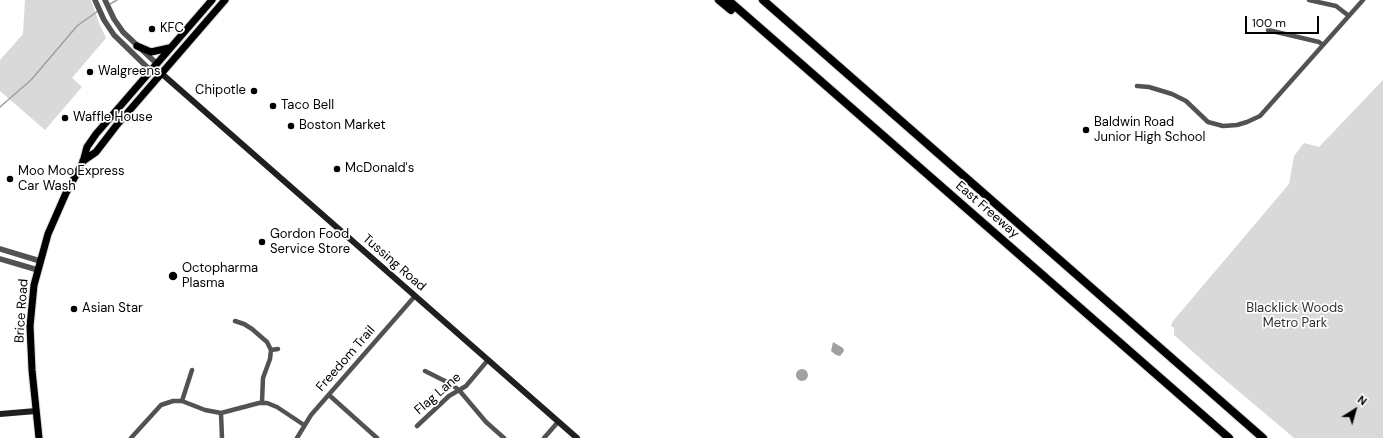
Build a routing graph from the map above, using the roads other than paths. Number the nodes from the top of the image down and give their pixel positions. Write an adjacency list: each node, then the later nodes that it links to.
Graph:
1 (95, 0): 16 (street)
2 (105, 0): 13 (street)
3 (212, 0): 14 (main road, Brice Road)
4 (226, 0): 17 (main road, Brice Road)
5 (719, 0): 19 (highway)
6 (728, 0): 19 (highway, East Freeway)
7 (763, 0): 51 (highway, East Freeway)
8 (1309, 0): 10 (street)
9 (1363, 0): 10 (street)
10 (1349, 16): 12 (street)
11 (1268, 30): 12 (street)
12 (1323, 45): 18 (street)
13 (137, 46): 14 (main road); 15 (street)
14 (170, 48): 15 (main road, Brice Road)
15 (156, 63): 16 (main road, Brice Road); 17 (main road)
16 (150, 70): 17 (main road); 20 (main road, Brice Road)
17 (161, 74): 20 (main road, Brice Road); 25 (main road, Tussing Road)
18 (1137, 86)
19 (829, 89): 50 (highway, East Freeway)
20 (83, 162): 23 (main road, Brice Road)
21 (0, 249): 23 (street)
22 (0, 258): 24 (street)
23 (40, 261): 24 (main road, Brice Road)
24 (38, 270): 36 (main road, Brice Road)
25 (415, 296): 29 (main road, Tussing Road); 33 (street, Freedom Trail)
26 (235, 321): 27 (street)
27 (271, 350): 28 (street); 35 (street)
28 (278, 350)
29 (488, 360): 32 (street, Flag Lane); 39 (main road, Tussing Road)
30 (192, 370): 34 (street)
31 (425, 371): 32 (street)
32 (459, 390): 41 (street, Flag Lane); 47 (street)
33 (329, 395): 40 (street, Freedom Trail); 46 (street)
34 (182, 402): 37 (street); 43 (street)
35 (262, 402): 37 (street); 40 (street)
36 (36, 411): 38 (main road); 42 (main road, Brice Road)
37 (221, 413): 44 (street)
38 (0, 414)
39 (558, 422): 48 (street); 49 (main road, Tussing Road)
40 (304, 425): 45 (street, Freedom Trail)
41 (417, 426)
42 (39, 438)
43 (131, 438)
44 (222, 438)
45 (297, 438)
46 (377, 438)
47 (504, 438)
48 (544, 438)
49 (577, 438)
50 (1229, 438)
51 (1264, 438)

